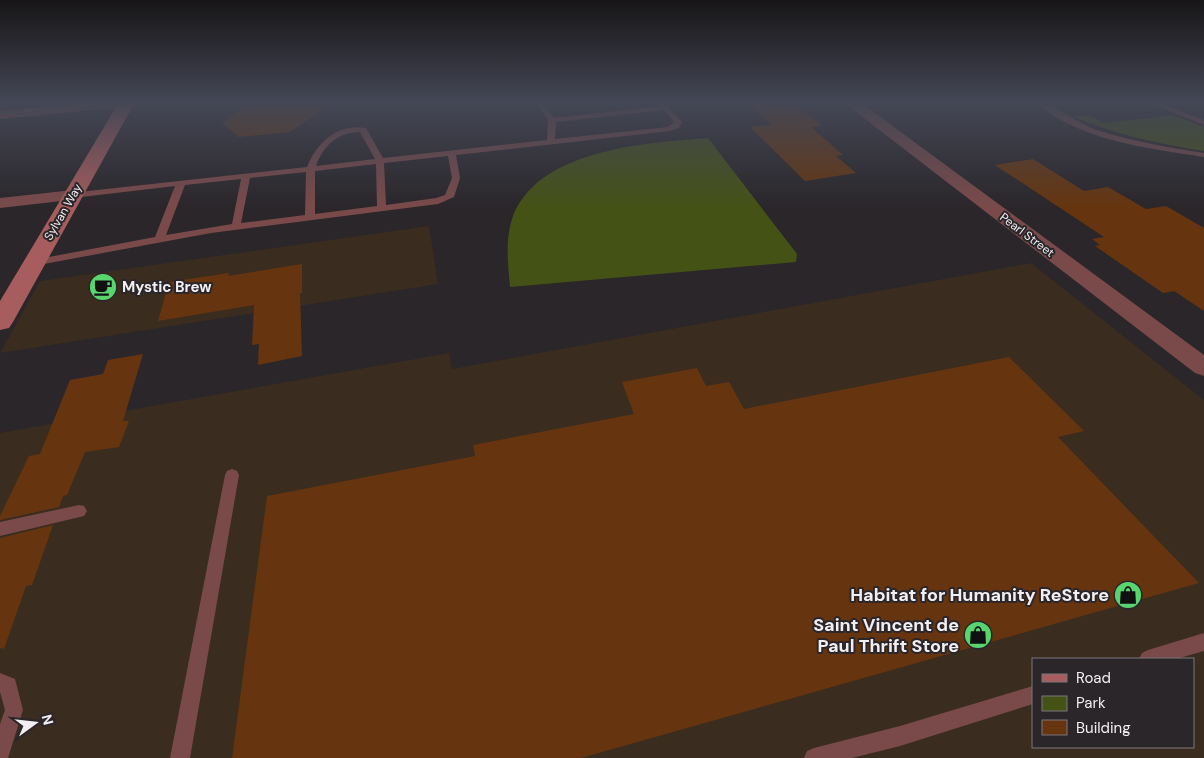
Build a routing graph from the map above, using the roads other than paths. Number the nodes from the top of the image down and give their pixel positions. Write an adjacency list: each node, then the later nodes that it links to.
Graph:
1 (108, 137): 15 (main road, Sylvan Way)
2 (331, 137): 12 (lane)
3 (367, 137): 11 (lane)
4 (550, 137): 8 (lane)
5 (590, 137): 8 (lane)
6 (897, 137): 23 (street, Pearl Street)
7 (1116, 137): 10 (lane)
8 (550, 142): 9 (lane)
9 (452, 153): 11 (lane); 17 (lane)
10 (1204, 155)
11 (380, 160): 12 (lane); 17 (lane)
12 (311, 168): 13 (lane); 18 (lane)
13 (246, 175): 14 (lane); 19 (lane)
14 (181, 182): 15 (lane); 20 (lane)
15 (73, 194): 16 (street); 21 (main road, Sylvan Way)
16 (0, 203)
17 (382, 208): 18 (lane)
18 (310, 218): 19 (lane)
19 (236, 227): 20 (lane)
20 (160, 240): 21 (lane)
21 (33, 263): 22 (main road, Sylvan Way)
22 (0, 322)
23 (1204, 367)
24 (232, 474): 32 (lane)
25 (79, 511): 26 (lane)
26 (0, 529)
27 (1204, 642): 28 (lane)
28 (1151, 658)
29 (0, 682): 31 (lane)
30 (1032, 695): 33 (lane)
31 (0, 754)
32 (180, 758)
33 (814, 758)

